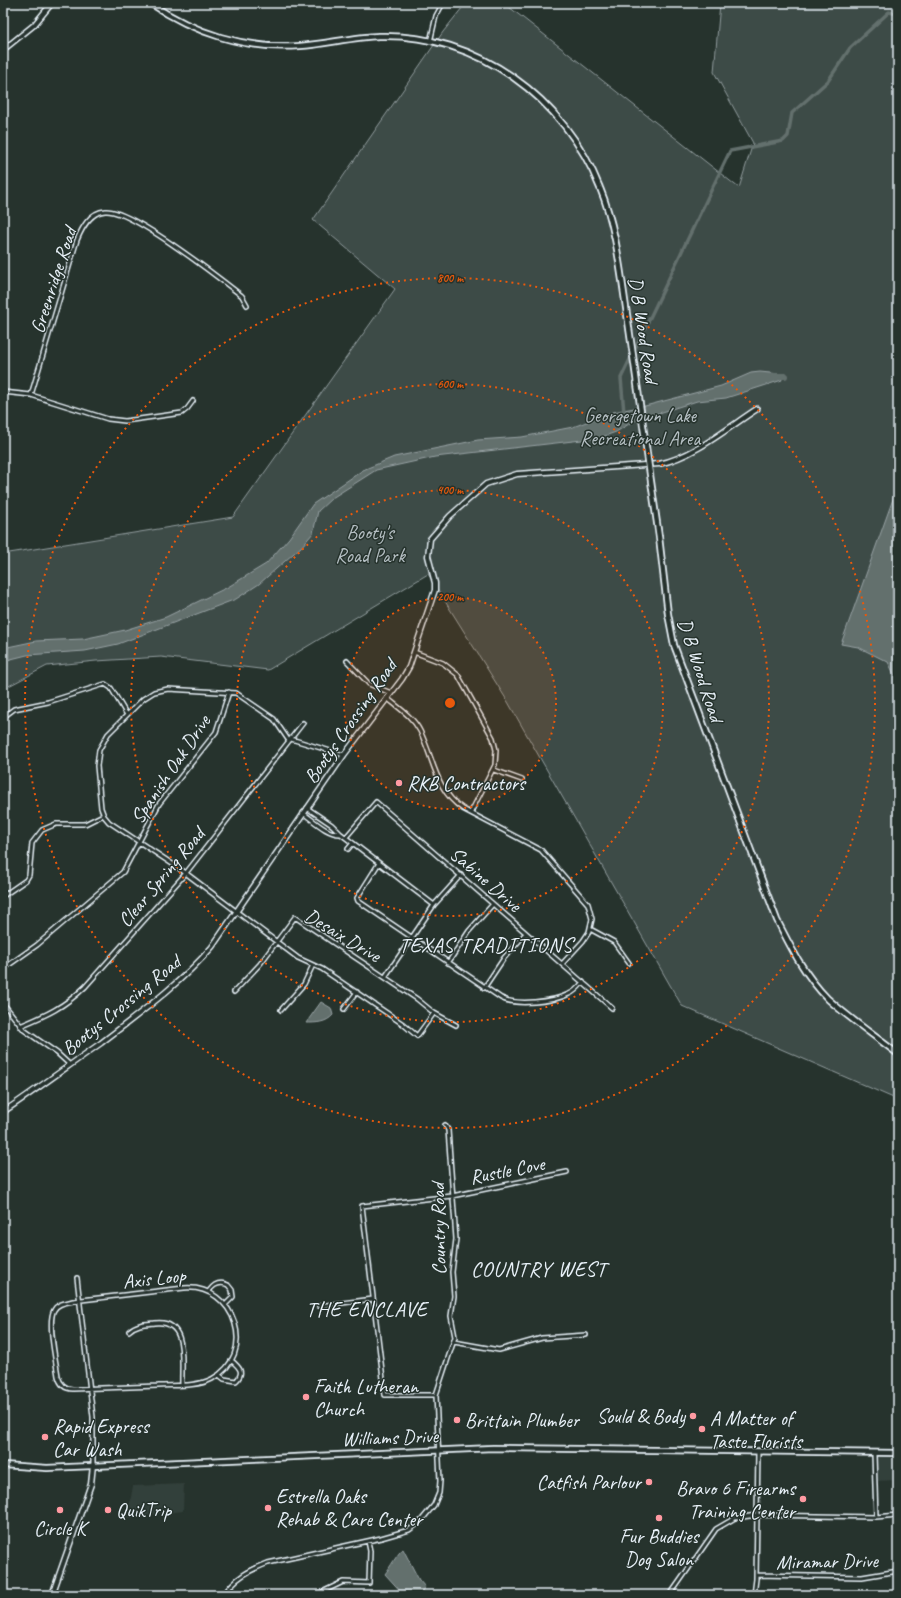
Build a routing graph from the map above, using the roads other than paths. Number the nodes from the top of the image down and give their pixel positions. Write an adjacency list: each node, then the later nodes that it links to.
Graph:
1 (52, 3): 5 (street)
2 (150, 3): 4 (main road, D B Wood Road)
3 (443, 3): 4 (street)
4 (430, 42): 60 (main road, D B Wood Road, bridge)
5 (3, 50)
6 (247, 305): 8 (street, Greenridge Road)
7 (3, 392): 8 (street)
8 (31, 395): 9 (street)
9 (193, 400)
10 (757, 409): 11 (street, Bootys Crossing Road)
11 (414, 652): 14 (street, Bootys Crossing Road); 21 (street)
12 (347, 661): 14 (street)
13 (230, 692): 17 (street); 19 (street); 29 (street, Spanish Oak Drive)
14 (391, 693): 15 (street, Bootys Crossing Road)
15 (387, 698): 20 (street, Bootys Crossing Road); 24 (street)
16 (6, 714): 17 (street)
17 (127, 714): 26 (street)
18 (303, 723): 19 (street, Clear Spring Road)
19 (290, 740): 20 (street); 33 (street, Clear Spring Road)
20 (344, 755): 23 (street, Bootys Crossing Road)
21 (494, 770): 22 (street); 24 (street)
22 (522, 780)
23 (307, 808): 25 (street, Bootys Crossing Road); 27 (street)
24 (471, 812): 39 (street)
25 (303, 813): 27 (street); 38 (street, Bootys Crossing Road)
26 (103, 815): 29 (street); 35 (street)
27 (341, 834): 28 (street)
28 (346, 837): 30 (street); 34 (street, Sabine Drive)
29 (139, 841): 33 (street); 47 (street, Spanish Oak Drive)
30 (353, 843): 31 (street); 32 (street)
31 (348, 849)
32 (379, 863): 37 (street); 41 (street)
33 (186, 873): 38 (street); 59 (street, Clear Spring Road)
34 (461, 875): 36 (street, Sabine Drive); 37 (street)
35 (3, 896)
36 (493, 904): 40 (street, Sabine Drive); 43 (street)
37 (434, 905): 41 (street)
38 (236, 912): 42 (street); 61 (street, Bootys Crossing Road)
39 (590, 929): 44 (street); 45 (street)
40 (526, 933): 45 (street, Sabine Drive); 50 (street)
41 (411, 939): 43 (street); 48 (street)
42 (277, 942): 46 (street); 48 (street, Desaix Drive); 51 (street, Desaix Drive)
43 (448, 963): 50 (street)
44 (630, 963)
45 (562, 964): 49 (street, Sabine Drive)
46 (313, 965): 52 (street); 56 (street)
47 (3, 969)
48 (385, 977): 57 (street, Desaix Drive)
49 (583, 982): 50 (street); 54 (street, Sabine Drive)
50 (484, 988)
51 (234, 992)
52 (357, 992): 55 (street); 57 (street)
53 (3, 1003): 59 (street)
54 (612, 1008)
55 (344, 1009)
56 (281, 1010)
57 (434, 1013): 58 (street, Desaix Drive)
58 (456, 1025)
59 (20, 1026): 61 (street)
60 (898, 1054)
61 (70, 1065): 62 (street, Bootys Crossing Road)
62 (3, 1112)
63 (445, 1126): 65 (street, Country Road)
64 (567, 1172): 65 (street, Rustle Cove)
65 (452, 1196): 68 (street, Rustle Cove); 74 (street, Country Road)
66 (77, 1278): 69 (street)
67 (209, 1291): 69 (street, Axis Loop); 70 (street, Axis Loop); 70 (street)
68 (373, 1299): 71 (street); 79 (street)
69 (80, 1301): 78 (street); 78 (street, Axis Loop)
70 (226, 1304): 75 (street, Axis Loop)
71 (319, 1306)
72 (129, 1331): 77 (street)
73 (586, 1335): 74 (street)
74 (454, 1342): 79 (street, Country Road)
75 (231, 1360): 76 (street, Axis Loop); 76 (street)
76 (219, 1375): 77 (street, Axis Loop)
77 (182, 1385): 78 (street, Axis Loop)
78 (91, 1389): 85 (street)
79 (436, 1395): 80 (street, Country Road)
80 (438, 1450): 81 (main road, Williams Drive); 85 (main road, Williams Drive); 89 (street, Country Road)
81 (758, 1452): 83 (main road, Williams Drive); 86 (street)
82 (898, 1453): 83 (main road, Williams Drive)
83 (874, 1454): 88 (street)
84 (3, 1465): 85 (main road, Williams Drive)
85 (94, 1465): 92 (street)
86 (757, 1515): 88 (street); 91 (street); 95 (street)
87 (898, 1515): 88 (street)
88 (876, 1517)
89 (368, 1541): 93 (street, Country Road); 94 (street)
90 (898, 1571): 91 (street, Miramar Drive)
91 (756, 1575): 96 (street)
92 (52, 1595)
93 (224, 1595)
94 (316, 1595)
95 (670, 1595)
96 (754, 1595)

